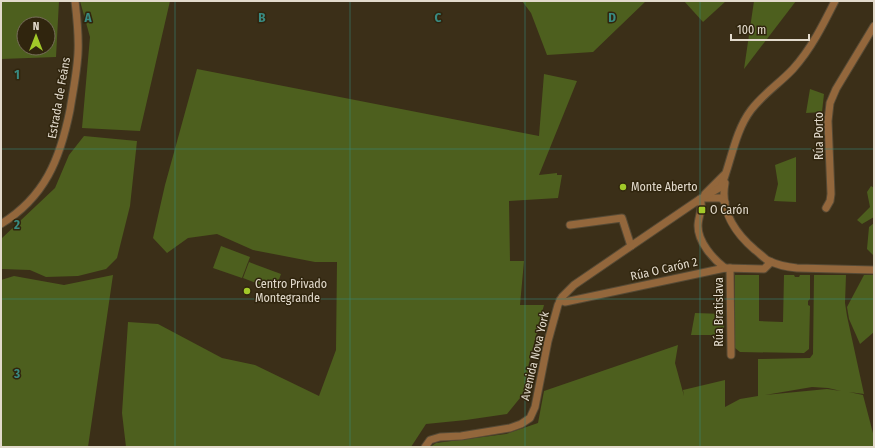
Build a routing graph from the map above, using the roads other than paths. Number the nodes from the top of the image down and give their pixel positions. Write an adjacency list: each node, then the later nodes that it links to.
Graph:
1 (75, 1): 10 (street, Estrada de Feáns)
2 (835, 1): 4 (street, Avenida Nova York)
3 (874, 26): 9 (street, Rúa Porto)
4 (727, 172): 5 (street, Avenida Nova York); 6 (street)
5 (712, 187): 6 (street); 7 (street, Avenida Nova York)
6 (722, 188): 7 (street, Avenida Nova York); 8 (street)
7 (700, 198): 8 (street); 12 (street, Avenida Nova York); 14 (street)
8 (725, 202): 13 (street)
9 (826, 208)
10 (1, 224)
11 (570, 225): 12 (street)
12 (631, 246): 16 (street, Avenida Nova York)
13 (771, 262): 14 (street, Rúa O Carón 2); 15 (street)
14 (728, 268): 16 (street, Rúa O Carón 2); 17 (street, Rúa Bratislava)
15 (874, 270)
16 (560, 300): 18 (street, Avenida Nova York)
17 (731, 355)
18 (425, 447)

